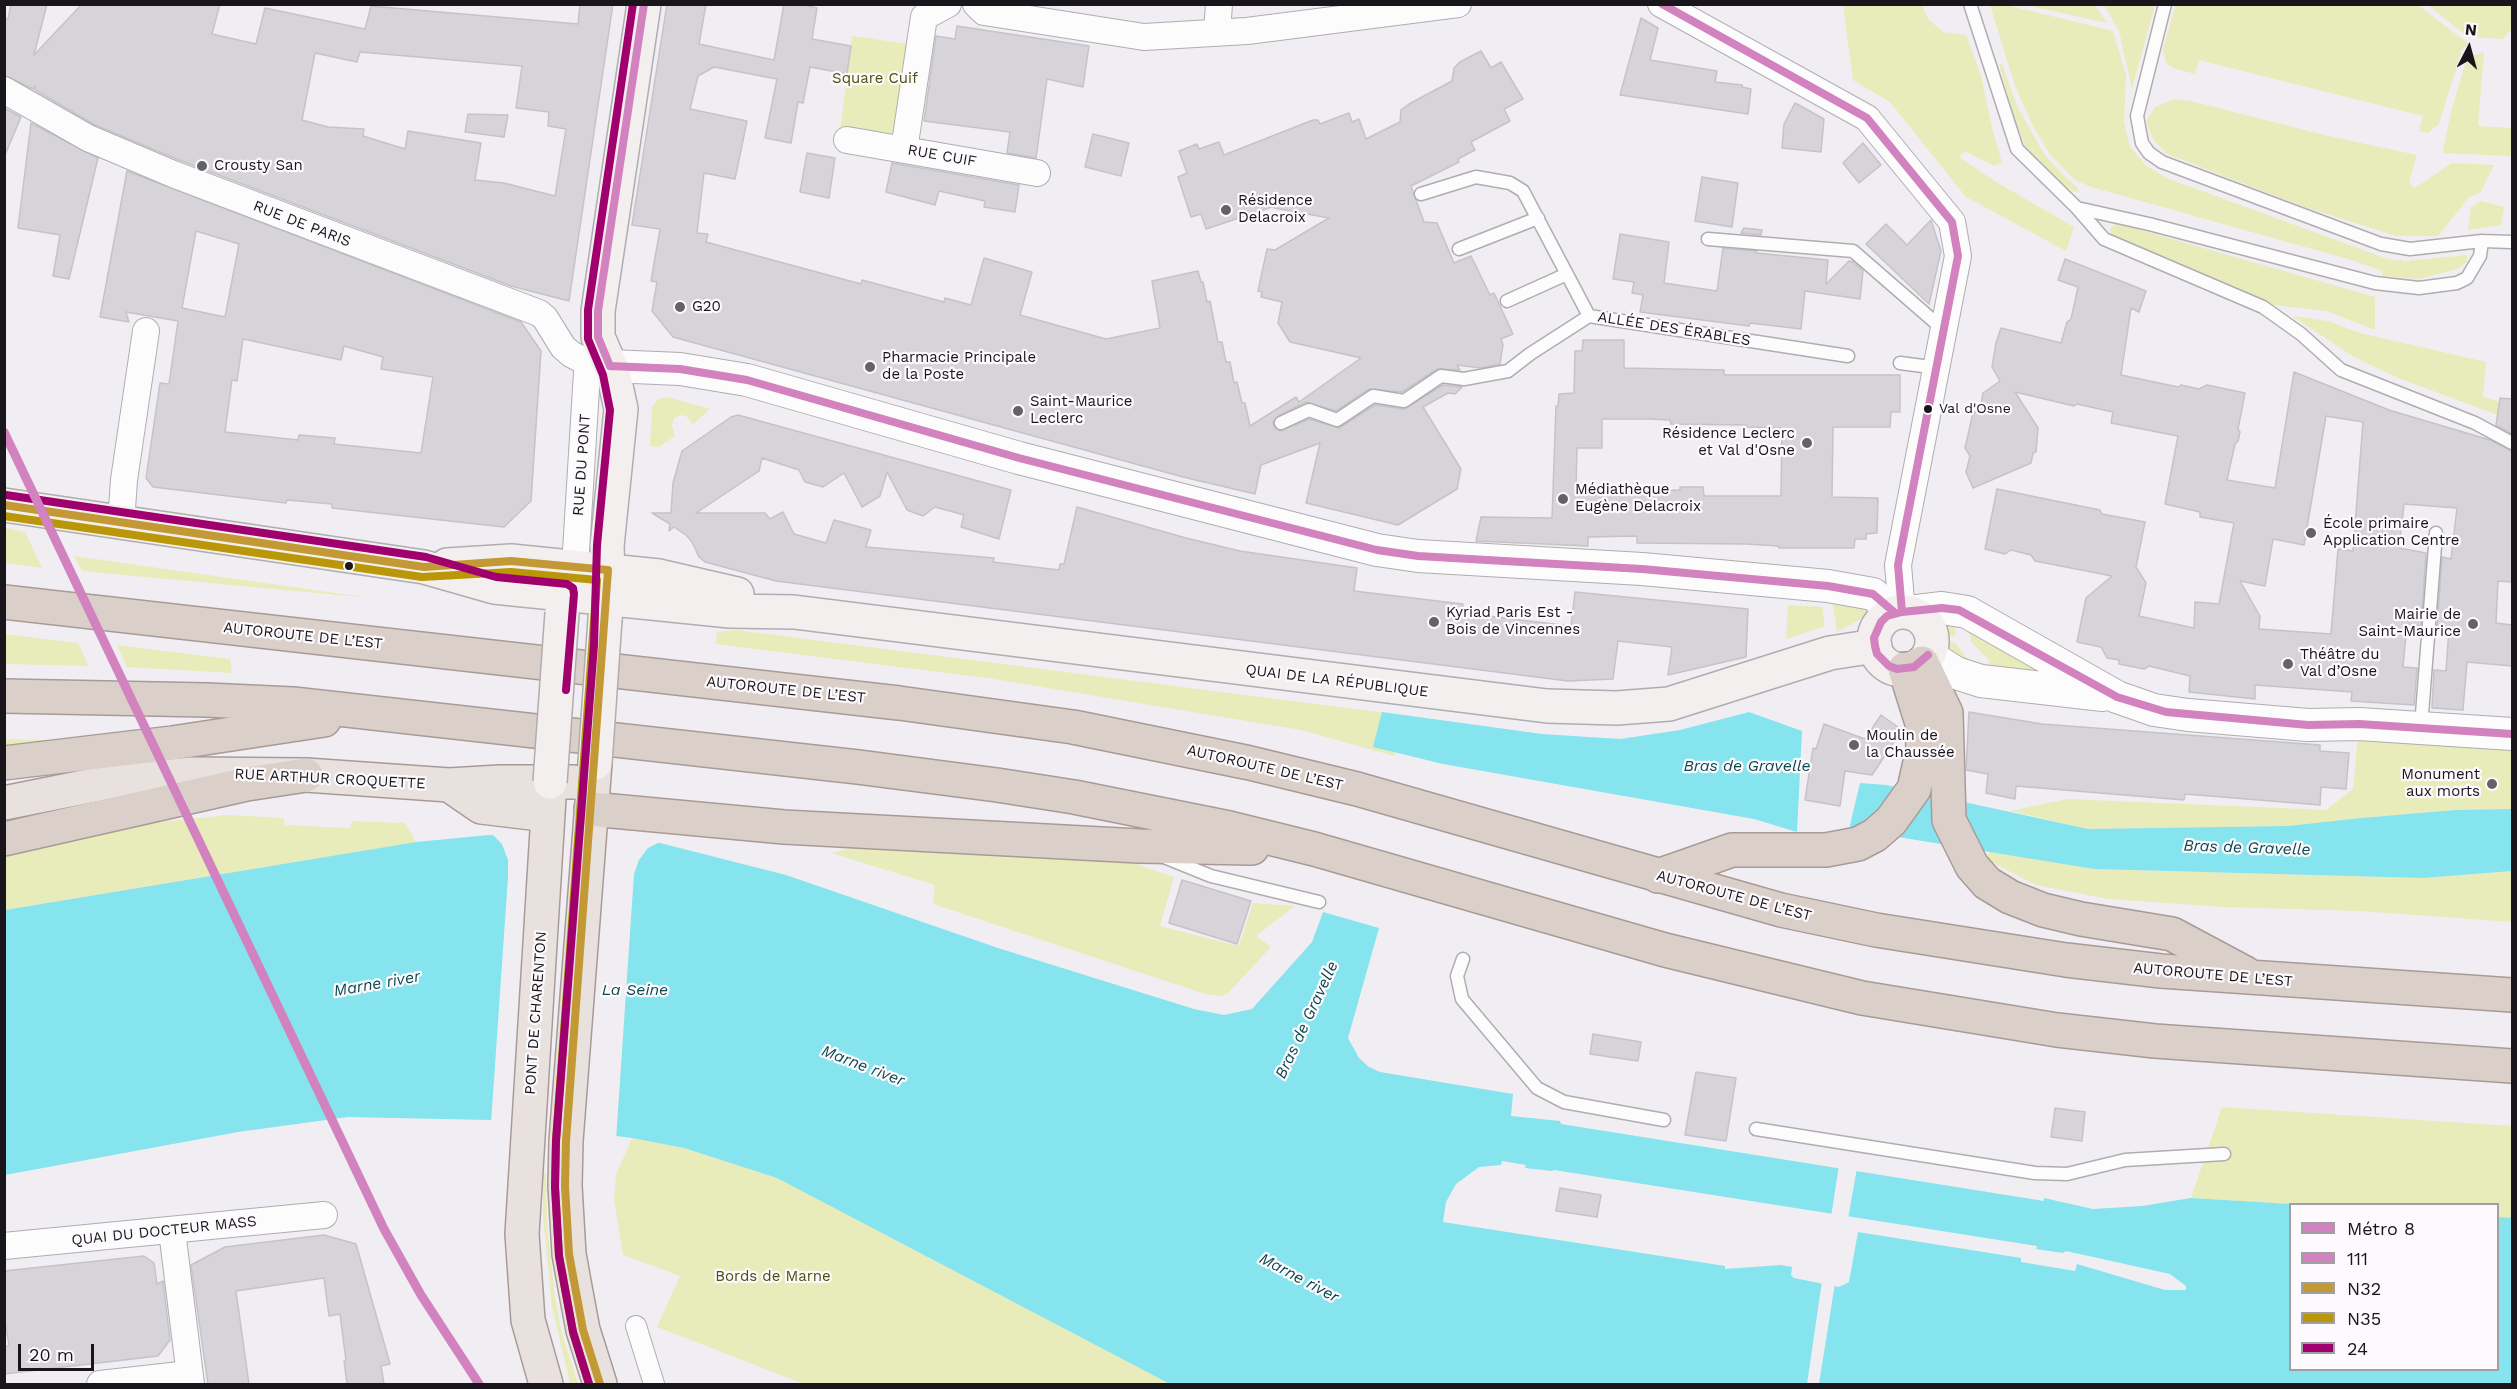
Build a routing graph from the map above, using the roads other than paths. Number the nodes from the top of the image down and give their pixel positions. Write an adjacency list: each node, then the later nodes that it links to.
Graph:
1 (644, 4): 28 (main road)
2 (948, 4): 12 (street)
3 (976, 4): 9 (street)
4 (1219, 4): 9 (street)
5 (1458, 4): 9 (street)
6 (1661, 4): 25 (street)
7 (1970, 4): 15 (lane)
8 (2165, 4): 18 (lane)
9 (1217, 32)
10 (4, 90): 28 (street, RUE DE PARIS)
11 (847, 140): 12 (street, RUE CUIF)
12 (904, 150): 13 (street, RUE CUIF)
13 (1037, 173)
14 (1421, 194): 16 (lane)
15 (2077, 208): 18 (lane); 31 (lane)
16 (1538, 218): 20 (lane); 21 (lane)
17 (1708, 239): 25 (lane)
18 (2482, 241): 19 (lane)
19 (2512, 242)
20 (1459, 249)
21 (1567, 274): 22 (lane); 23 (lane)
22 (1507, 301)
23 (1589, 316): 26 (lane, ALLÉE DES ÉRABLES); 30 (lane, ALLÉE DES ÉRABLES)
24 (146, 331): 33 (street)
25 (1945, 331): 29 (street)
26 (1848, 356)
27 (1900, 363): 29 (lane)
28 (600, 365): 35 (street, RUE DU PONT); 36 (main road); 38 (street)
29 (1938, 368): 38 (street)
30 (1281, 423)
31 (2512, 442)
32 (4, 505): 33 (main road, QUAI DE LA RÉPUBLIQUE)
33 (121, 523): 35 (main road, QUAI DE LA RÉPUBLIQUE)
34 (2436, 533): 44 (lane)
35 (567, 591): 36 (main road, QUAI DE LA RÉPUBLIQUE); 48 (main road, PONT DE CHARENTON, bridge)
36 (607, 596): 39 (main road, QUAI DE LA RÉPUBLIQUE); 48 (main road, PONT DE CHARENTON, bridge)
37 (4, 602): 56 (highway, AUTOROUTE DE L’EST)
38 (1902, 612): 39 (main road); 40 (main road); 42 (street)
39 (1875, 646): 40 (main road)
40 (1918, 662): 42 (street); 56 (highway); 59 (highway)
41 (4, 696): 43 (highway)
42 (2117, 697): 44 (street)
43 (377, 712): 46 (highway); 55 (highway)
44 (2421, 727): 45 (street)
45 (2512, 734)
46 (4, 763)
47 (306, 775): 49 (main road, RUE ARTHUR CROQUETTE); 50 (main road, RUE ARTHUR CROQUETTE); 53 (highway)
48 (573, 776): 49 (main road, RUE ARTHUR CROQUETTE); 51 (main road, PONT DE CHARENTON); 52 (main road, PONT DE CHARENTON)
49 (438, 785): 52 (main road)
50 (4, 803)
51 (591, 809): 54 (highway); 72 (main road, PONT DE CHARENTON)
52 (548, 815): 71 (main road, PONT DE CHARENTON)
53 (4, 839)
54 (1139, 846): 55 (highway); 57 (lane)
55 (1324, 851): 61 (highway)
56 (1658, 876): 59 (highway, AUTOROUTE DE L’EST)
57 (1319, 902)
58 (1463, 959): 62 (lane)
59 (2257, 979): 60 (highway, AUTOROUTE DE L’EST)
60 (2512, 995)
61 (2512, 1066)
62 (1664, 1120)
63 (1756, 1129): 64 (lane)
64 (2224, 1154)
65 (324, 1215): 66 (street, QUAI DU DOCTEUR MASS)
66 (172, 1230): 67 (street, QUAI DU DOCTEUR MASS); 69 (street)
67 (4, 1246)
68 (636, 1326): 73 (street)
69 (190, 1379): 70 (street)
70 (100, 1384)
71 (546, 1384)
72 (600, 1384)
73 (654, 1384)

